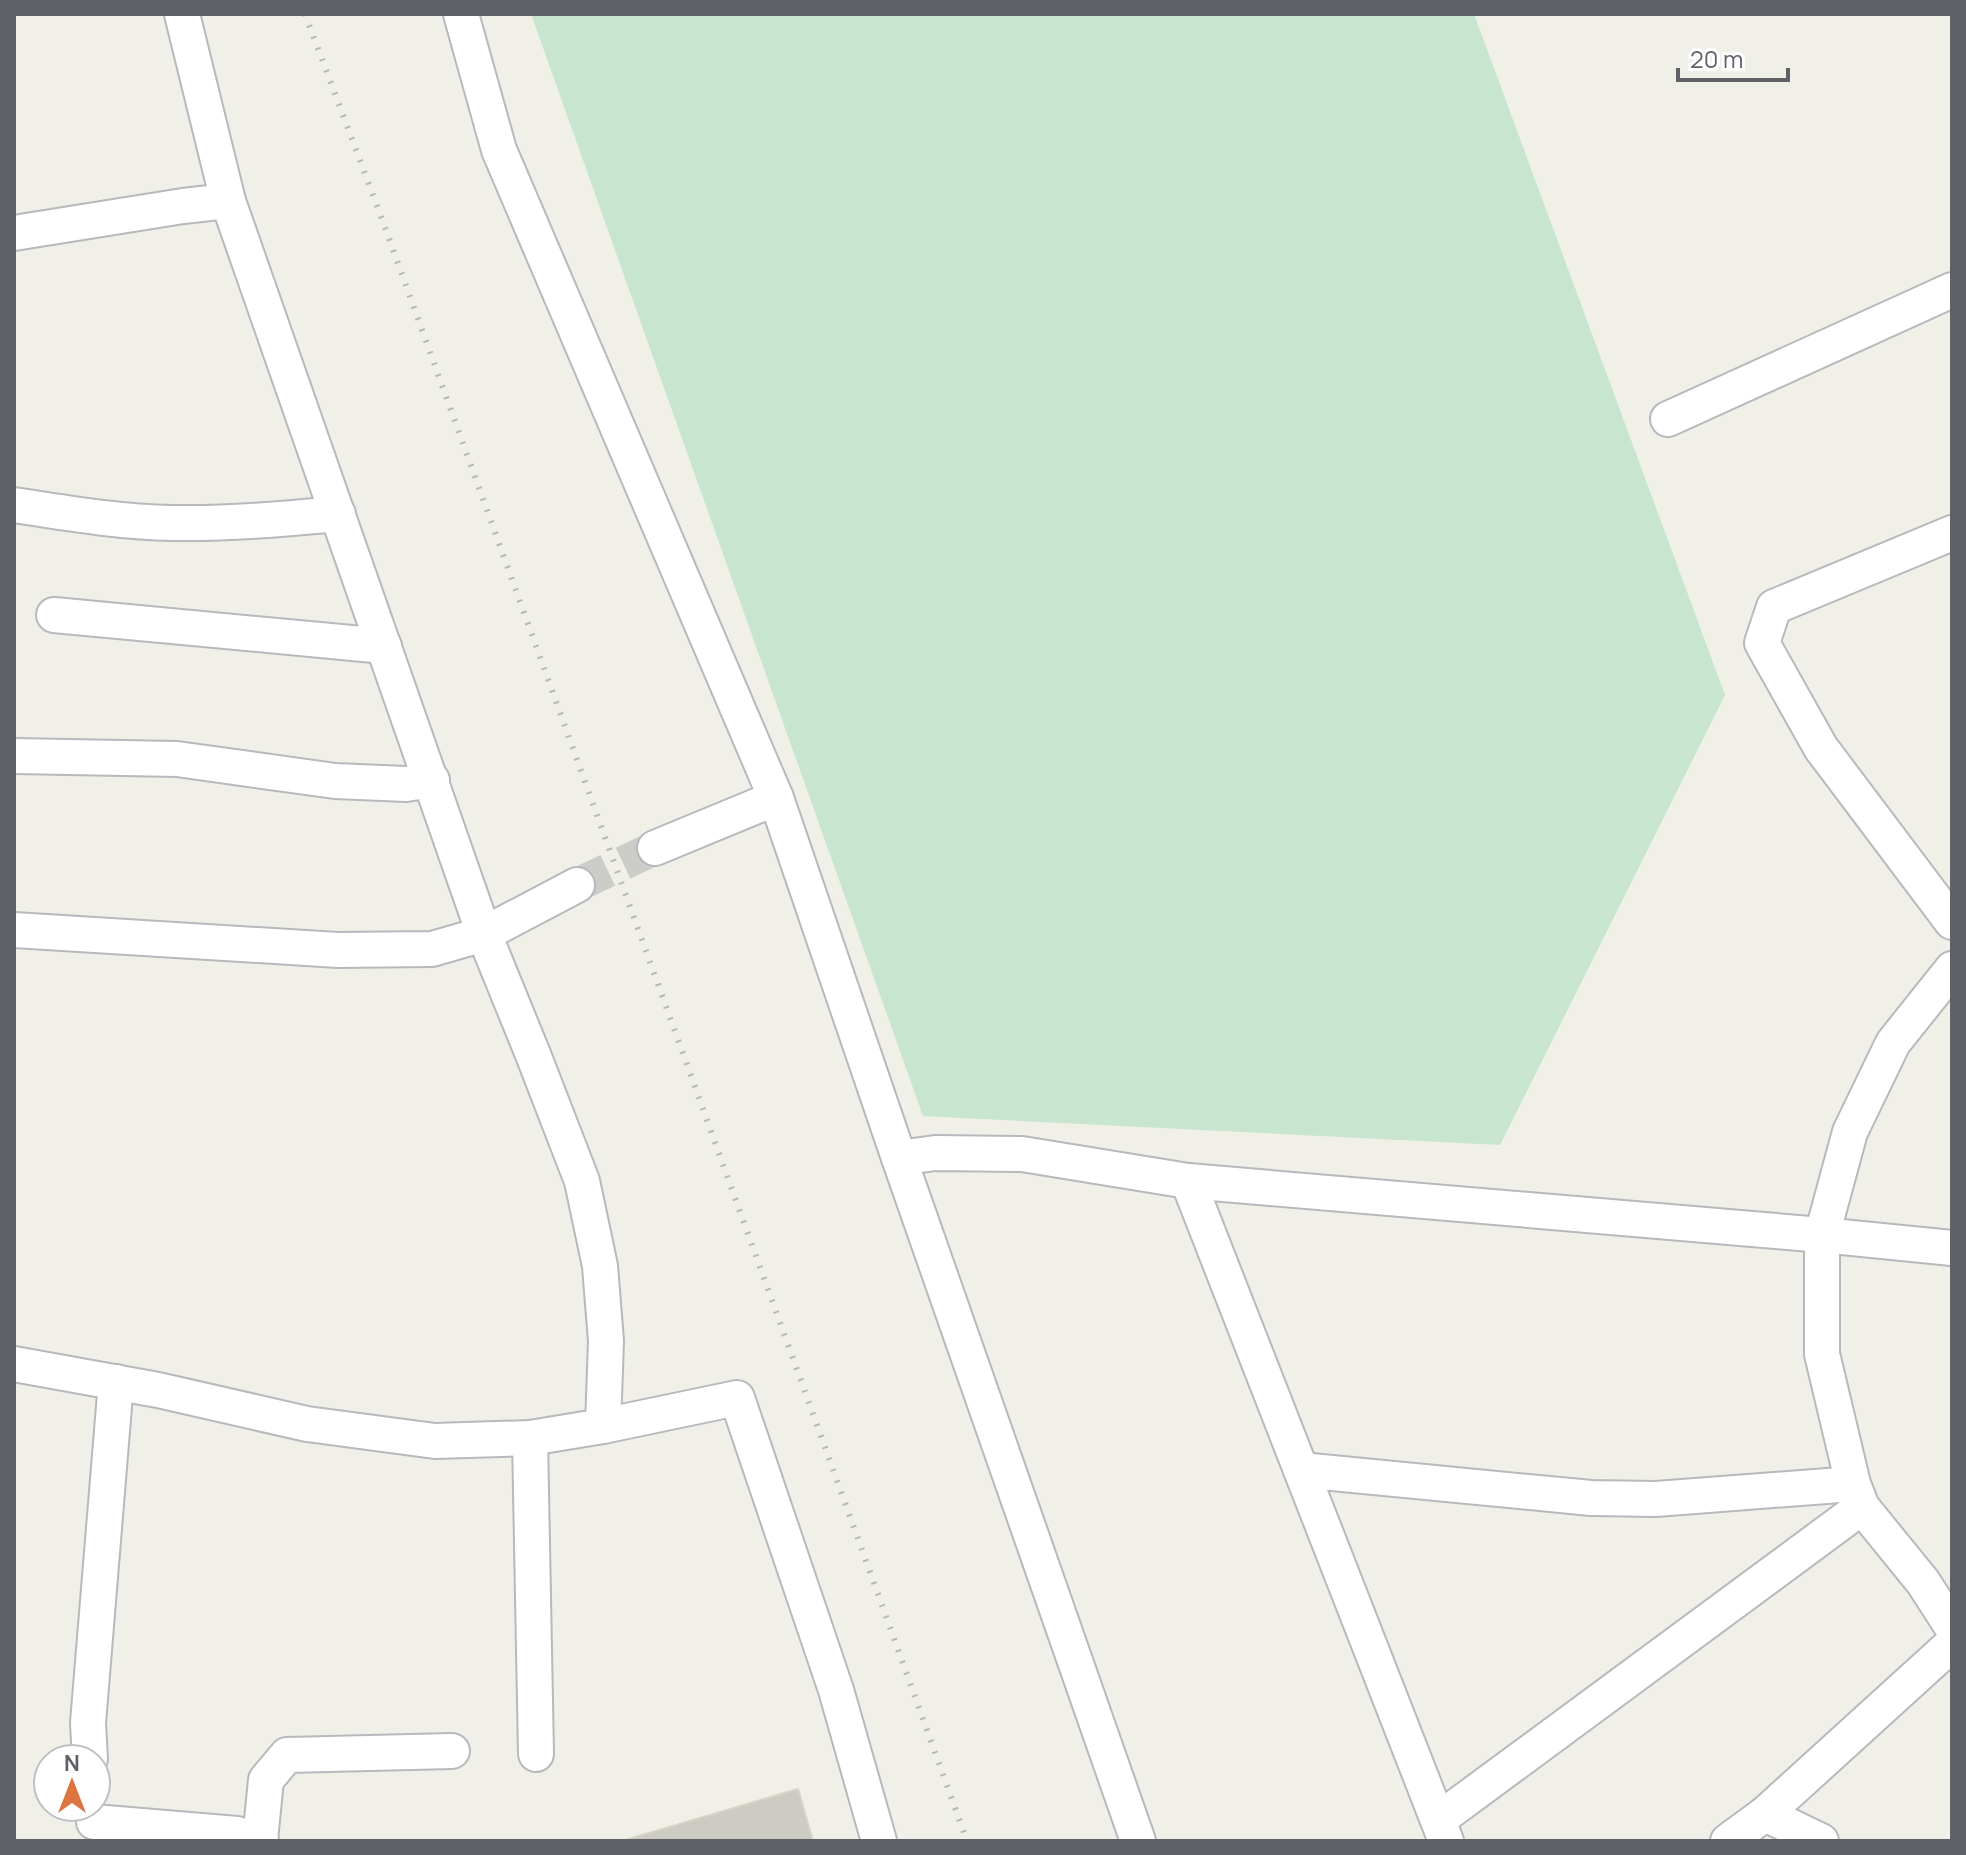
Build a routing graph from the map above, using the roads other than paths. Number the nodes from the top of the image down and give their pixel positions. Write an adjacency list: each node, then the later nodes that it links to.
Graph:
1 (182, 14): 3 (street)
2 (461, 14): 14 (street)
3 (228, 201): 4 (street); 8 (street)
4 (14, 233)
5 (1952, 290): 6 (street)
6 (1668, 419)
7 (14, 505): 8 (street)
8 (338, 514): 11 (street)
9 (1952, 533): 17 (street)
10 (54, 615): 11 (street)
11 (384, 646): 13 (street)
12 (14, 756): 13 (street)
13 (432, 780): 19 (street)
14 (776, 798): 15 (street); 21 (street)
15 (655, 848)
16 (577, 885): 19 (street)
17 (1952, 922)
18 (14, 930): 19 (street)
19 (484, 934): 27 (street)
20 (1952, 969): 23 (street)
21 (899, 1158): 22 (street); 41 (street)
22 (1188, 1181): 23 (street); 29 (street)
23 (1822, 1235): 24 (street); 30 (street)
24 (1952, 1248)
25 (14, 1364): 26 (street)
26 (116, 1382): 28 (street); 33 (street)
27 (603, 1426): 28 (street); 40 (street)
28 (530, 1438): 35 (street)
29 (1301, 1470): 30 (street); 38 (street)
30 (1858, 1496): 31 (street); 38 (street)
31 (1952, 1627)
32 (1952, 1644): 36 (street)
33 (89, 1743)
34 (452, 1751): 39 (street)
35 (536, 1754)
36 (1765, 1814): 42 (street); 43 (street)
37 (93, 1823): 39 (street)
38 (1442, 1831)
39 (261, 1840)
40 (879, 1841)
41 (1138, 1841)
42 (1728, 1841)
43 (1821, 1841)

